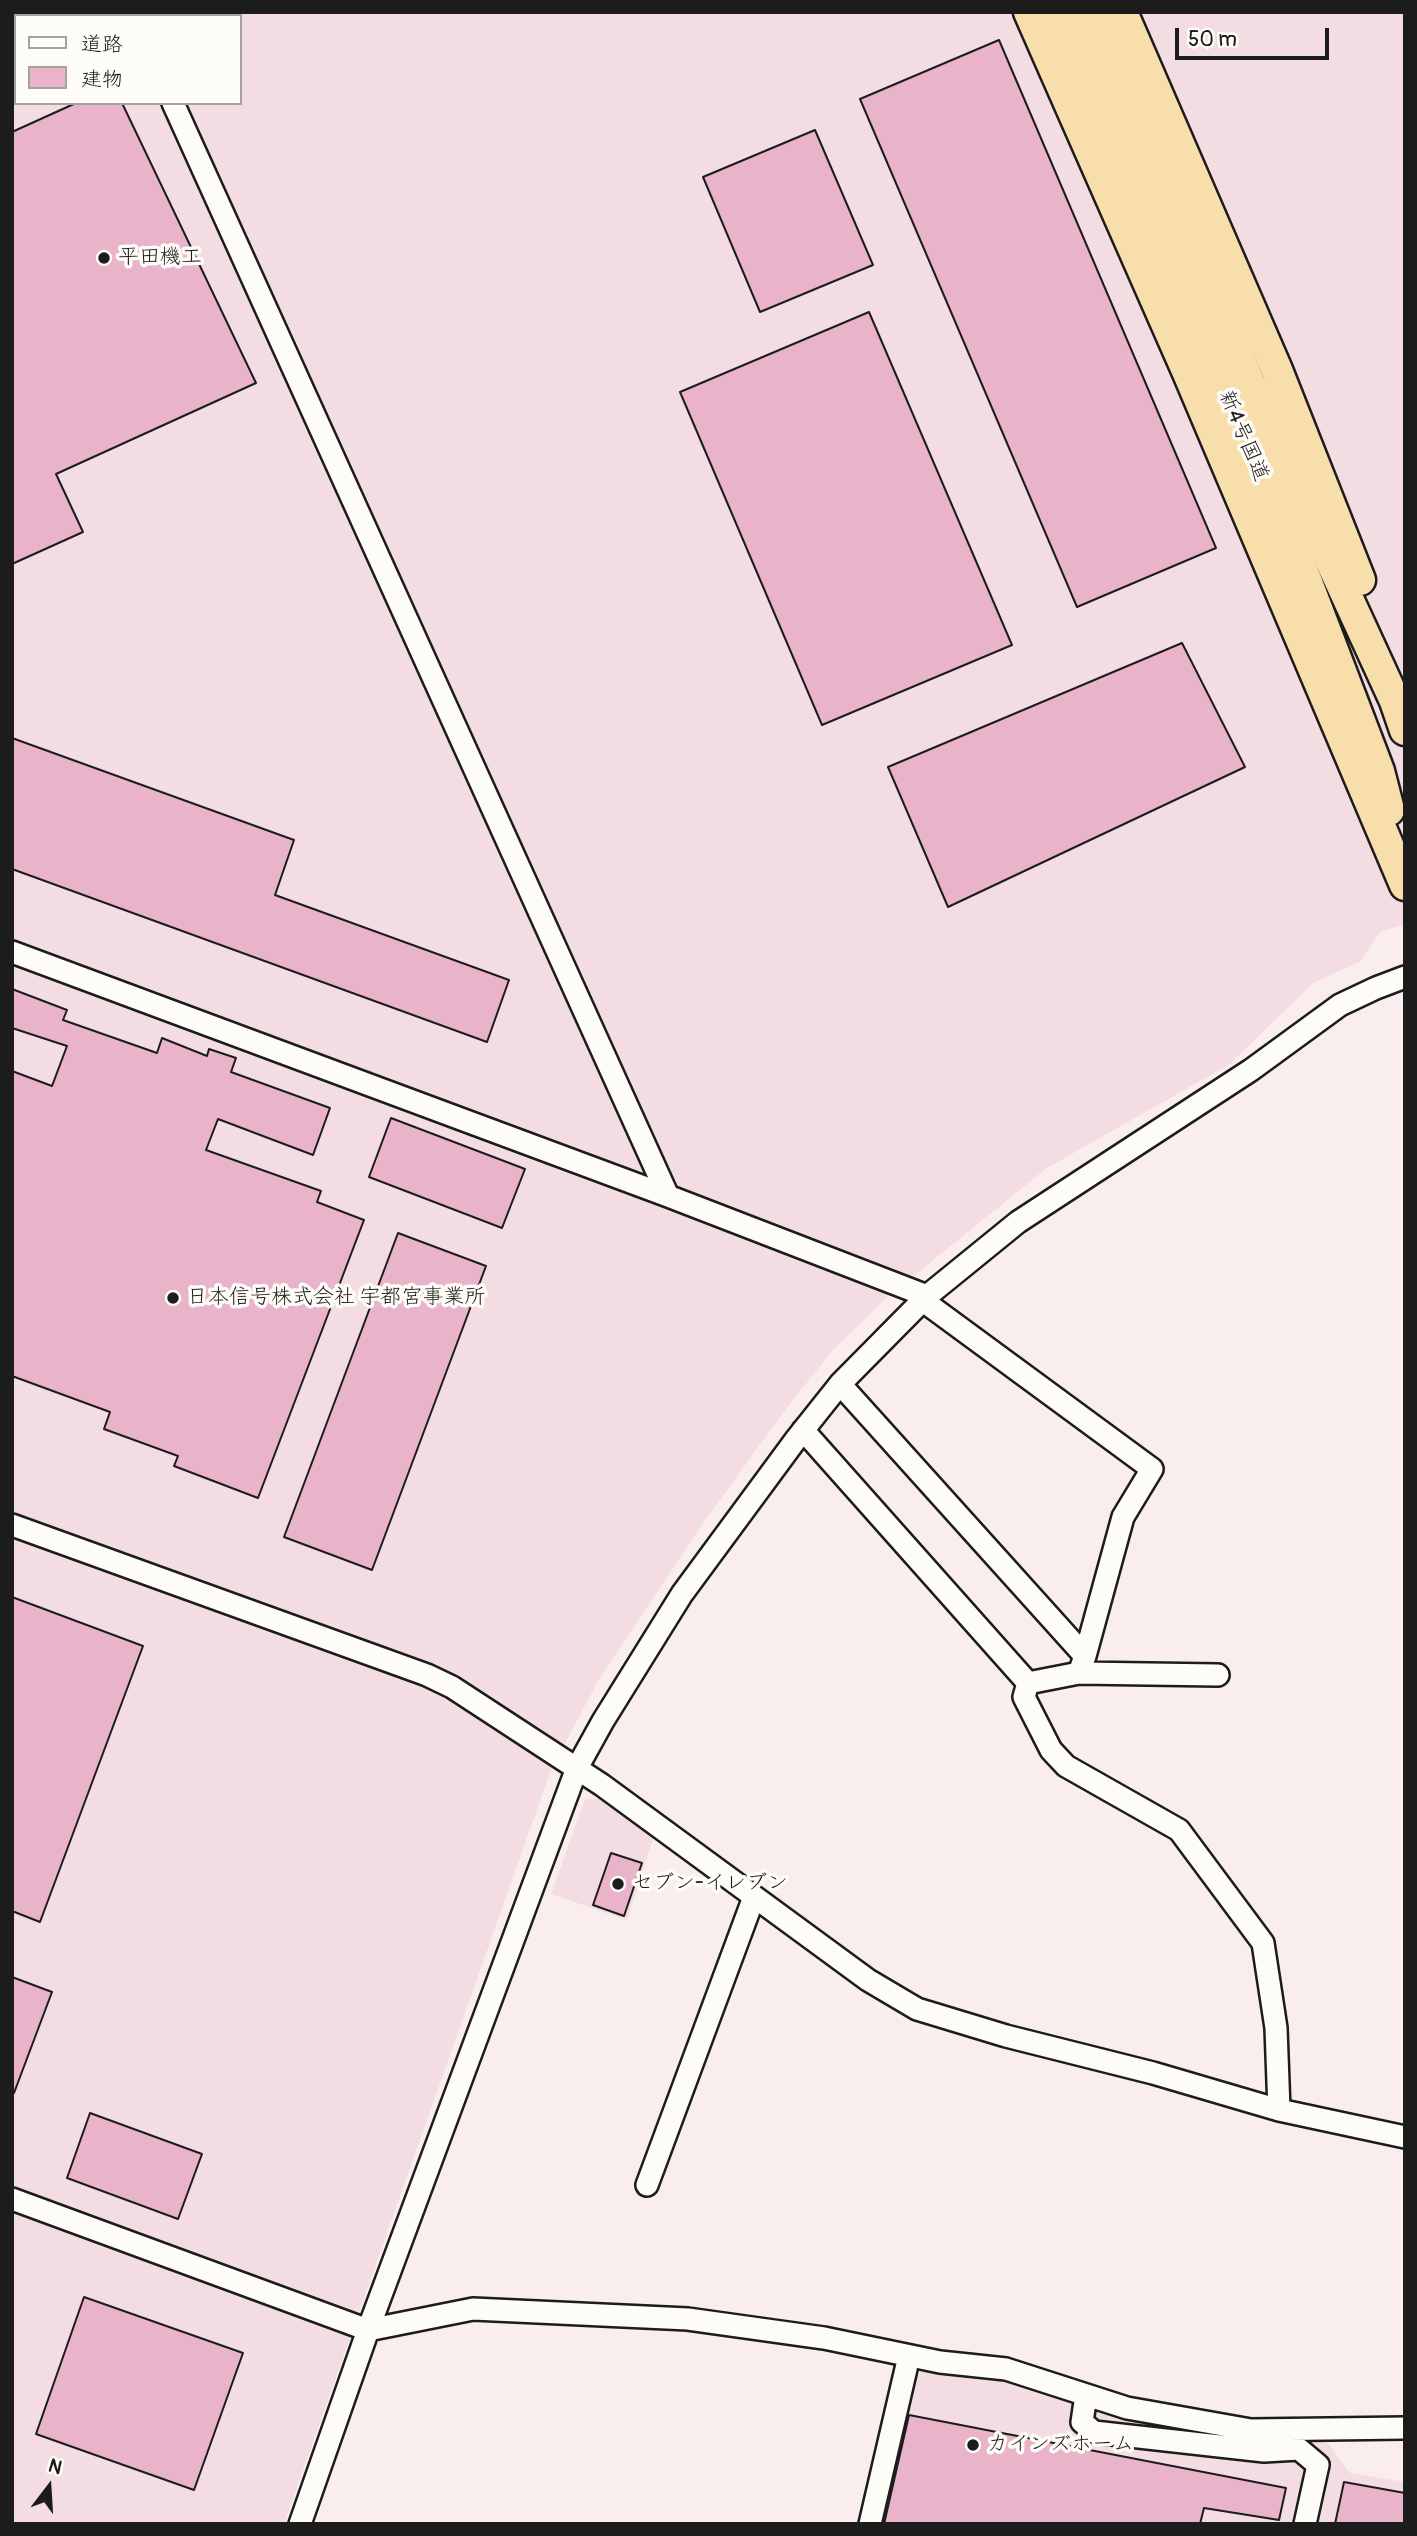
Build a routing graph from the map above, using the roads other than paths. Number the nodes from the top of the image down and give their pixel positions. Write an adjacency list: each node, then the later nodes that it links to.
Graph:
1 (1029, 12): 9 (highway)
2 (1060, 12): 8 (highway, 新4号国道)
3 (1091, 12): 6 (highway, 新4号国道)
4 (1122, 12): 6 (highway)
5 (174, 105): 12 (street)
6 (1395, 701): 7 (highway, 新4号国道)
7 (1405, 730)
8 (1405, 868)
9 (1405, 885)
10 (12, 952): 12 (street)
11 (1404, 980): 13 (street)
12 (667, 1196): 13 (street)
13 (924, 1298): 14 (street); 17 (street)
14 (840, 1384): 15 (street); 17 (street)
15 (803, 1430): 19 (street); 20 (street)
16 (12, 1525): 20 (street)
17 (1082, 1664): 18 (street); 19 (street)
18 (1218, 1675)
19 (1028, 1683): 22 (street)
20 (577, 1769): 21 (street); 26 (street)
21 (754, 1897): 22 (street); 24 (street)
22 (1279, 2110): 23 (street)
23 (1405, 2137)
24 (647, 2185)
25 (12, 2199): 26 (street)
26 (368, 2330): 27 (street); 30 (street)
27 (909, 2356): 28 (street); 31 (street)
28 (1086, 2395): 29 (street); 32 (street)
29 (1405, 2428)
30 (300, 2524)
31 (870, 2524)
32 (1305, 2524)

